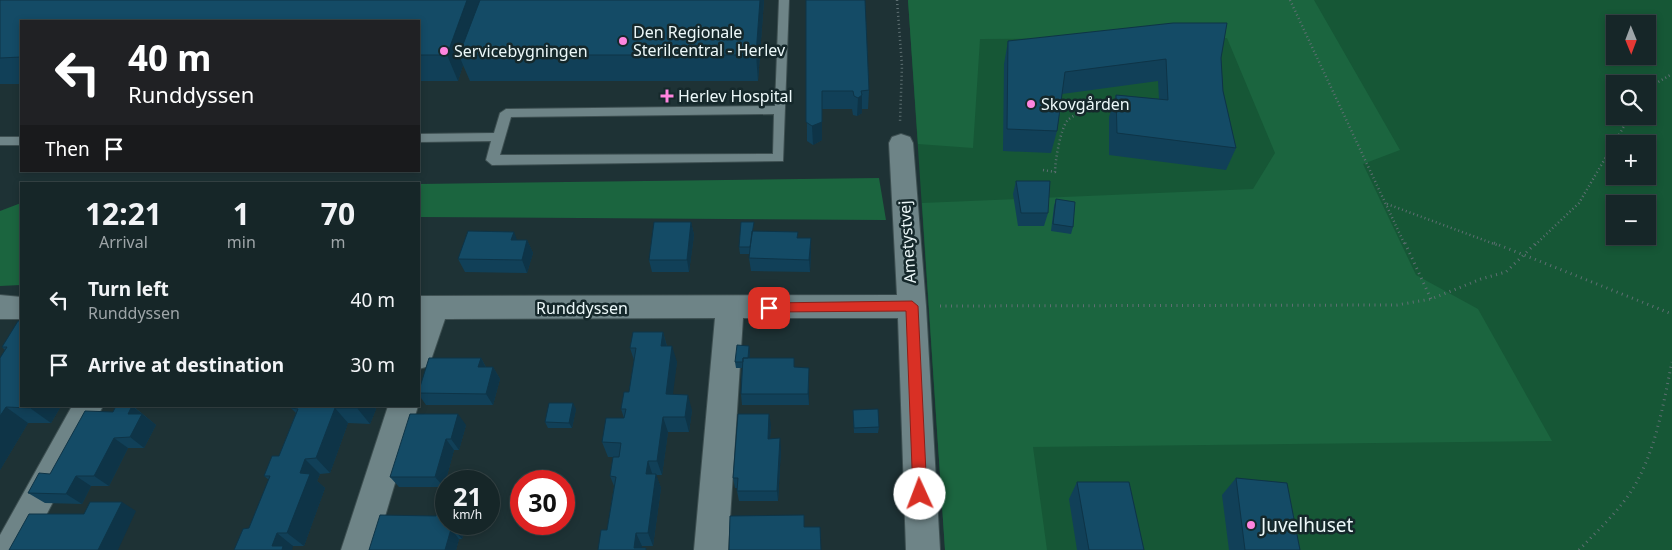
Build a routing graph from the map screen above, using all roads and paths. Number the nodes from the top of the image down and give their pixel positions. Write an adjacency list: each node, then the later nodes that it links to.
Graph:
1 (784, 0): 7 (lane)
2 (897, 0): 13 (path)
3 (1290, 0): 15 (path)
4 (1672, 74): 5 (path)
5 (1656, 83)
6 (1124, 100): 14 (path)
7 (780, 110): 9 (lane); 9 (lane)
8 (1625, 125): 16 (path)
9 (499, 137): 10 (lane)
10 (420, 138)
11 (0, 141): 12 (lane)
12 (20, 141)
13 (901, 143): 18 (street, Ametystvej)
14 (1043, 170)
15 (1386, 204): 16 (path); 17 (path)
16 (1526, 255): 17 (path); 23 (path)
17 (1431, 299): 18 (path)
18 (912, 306): 22 (street, Runddyssen); 31 (street, Ametystvej)
19 (0, 307): 20 (street)
20 (20, 308)
21 (426, 308): 22 (street, Runddyssen); 24 (street, Runddyssen)
22 (730, 308): 30 (street)
23 (1672, 314)
24 (420, 350)
25 (1672, 362): 32 (path)
26 (87, 407): 28 (street)
27 (403, 407): 29 (street)
28 (10, 550)
29 (358, 550)
30 (711, 550)
31 (922, 550)
32 (1579, 550)

